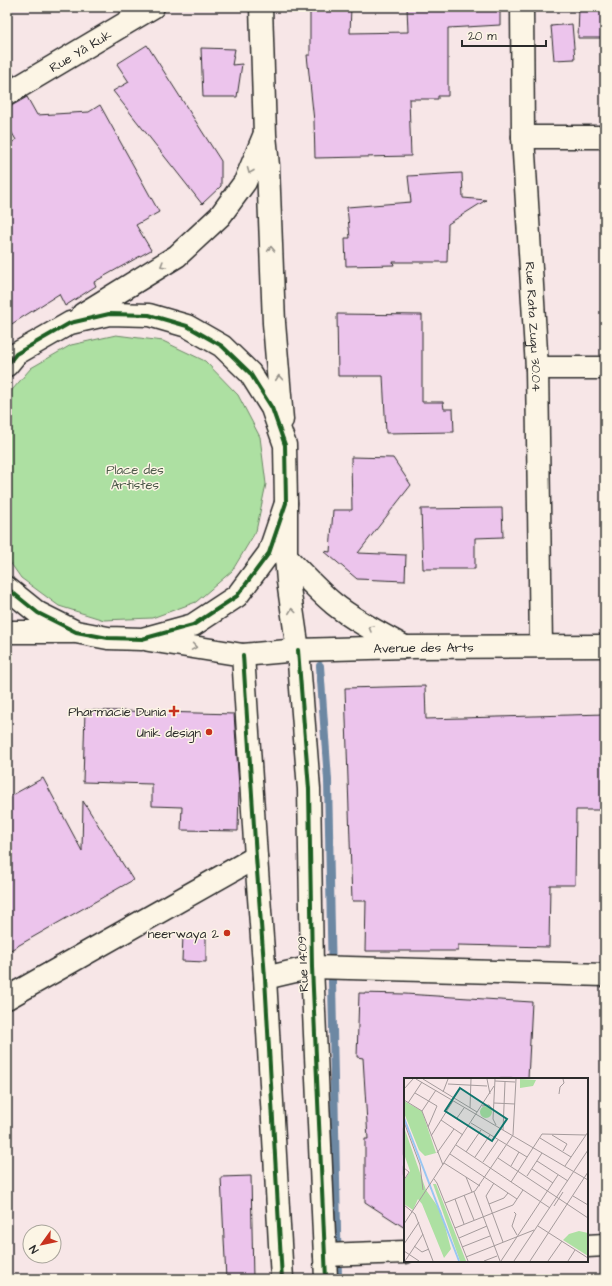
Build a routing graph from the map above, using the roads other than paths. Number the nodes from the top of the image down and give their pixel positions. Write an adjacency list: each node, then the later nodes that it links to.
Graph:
1 (153, 7): 4 (street, Rue Yâ Kuk)
2 (261, 7): 5 (street)
3 (522, 7): 6 (street, Rue Rata Zugu 30.04)
4 (7, 94)
5 (264, 135): 8 (street, one-way to 8); 12 (street, one-way to 5)
6 (523, 137): 7 (street); 10 (street, Rue Rata Zugu 30.04)
7 (605, 137)
8 (70, 323): 9 (street); 12 (street)
9 (10, 360)
10 (537, 368): 11 (street); 19 (street, Rue Rata Zugu 30.04)
11 (605, 368)
12 (285, 445): 13 (street)
13 (286, 503): 14 (street, Rue 14.09); 18 (street)
14 (286, 557): 21 (street, one-way to 14); 22 (street, Rue 14.09, one-way to 14)
15 (7, 588): 17 (street)
16 (7, 632): 17 (street)
17 (76, 632): 18 (street)
18 (142, 639): 23 (street, Avenue des Arts, one-way to 23)
19 (541, 646): 20 (street, Avenue des Arts); 21 (street, Avenue des Arts)
20 (605, 646)
21 (405, 647): 22 (street, Avenue des Arts)
22 (298, 650): 23 (street, Avenue des Arts); 25 (street, Rue 14.09)
23 (243, 655): 24 (street)
24 (256, 857): 27 (street); 28 (street)
25 (312, 967): 26 (street); 27 (street); 32 (street, Rue 14.09)
26 (605, 976)
27 (266, 978): 33 (street)
28 (7, 998)
29 (605, 1245): 30 (street)
30 (588, 1246)
31 (404, 1252): 32 (street)
32 (325, 1255): 34 (street, Rue 14.09)
33 (282, 1279)
34 (326, 1279)

